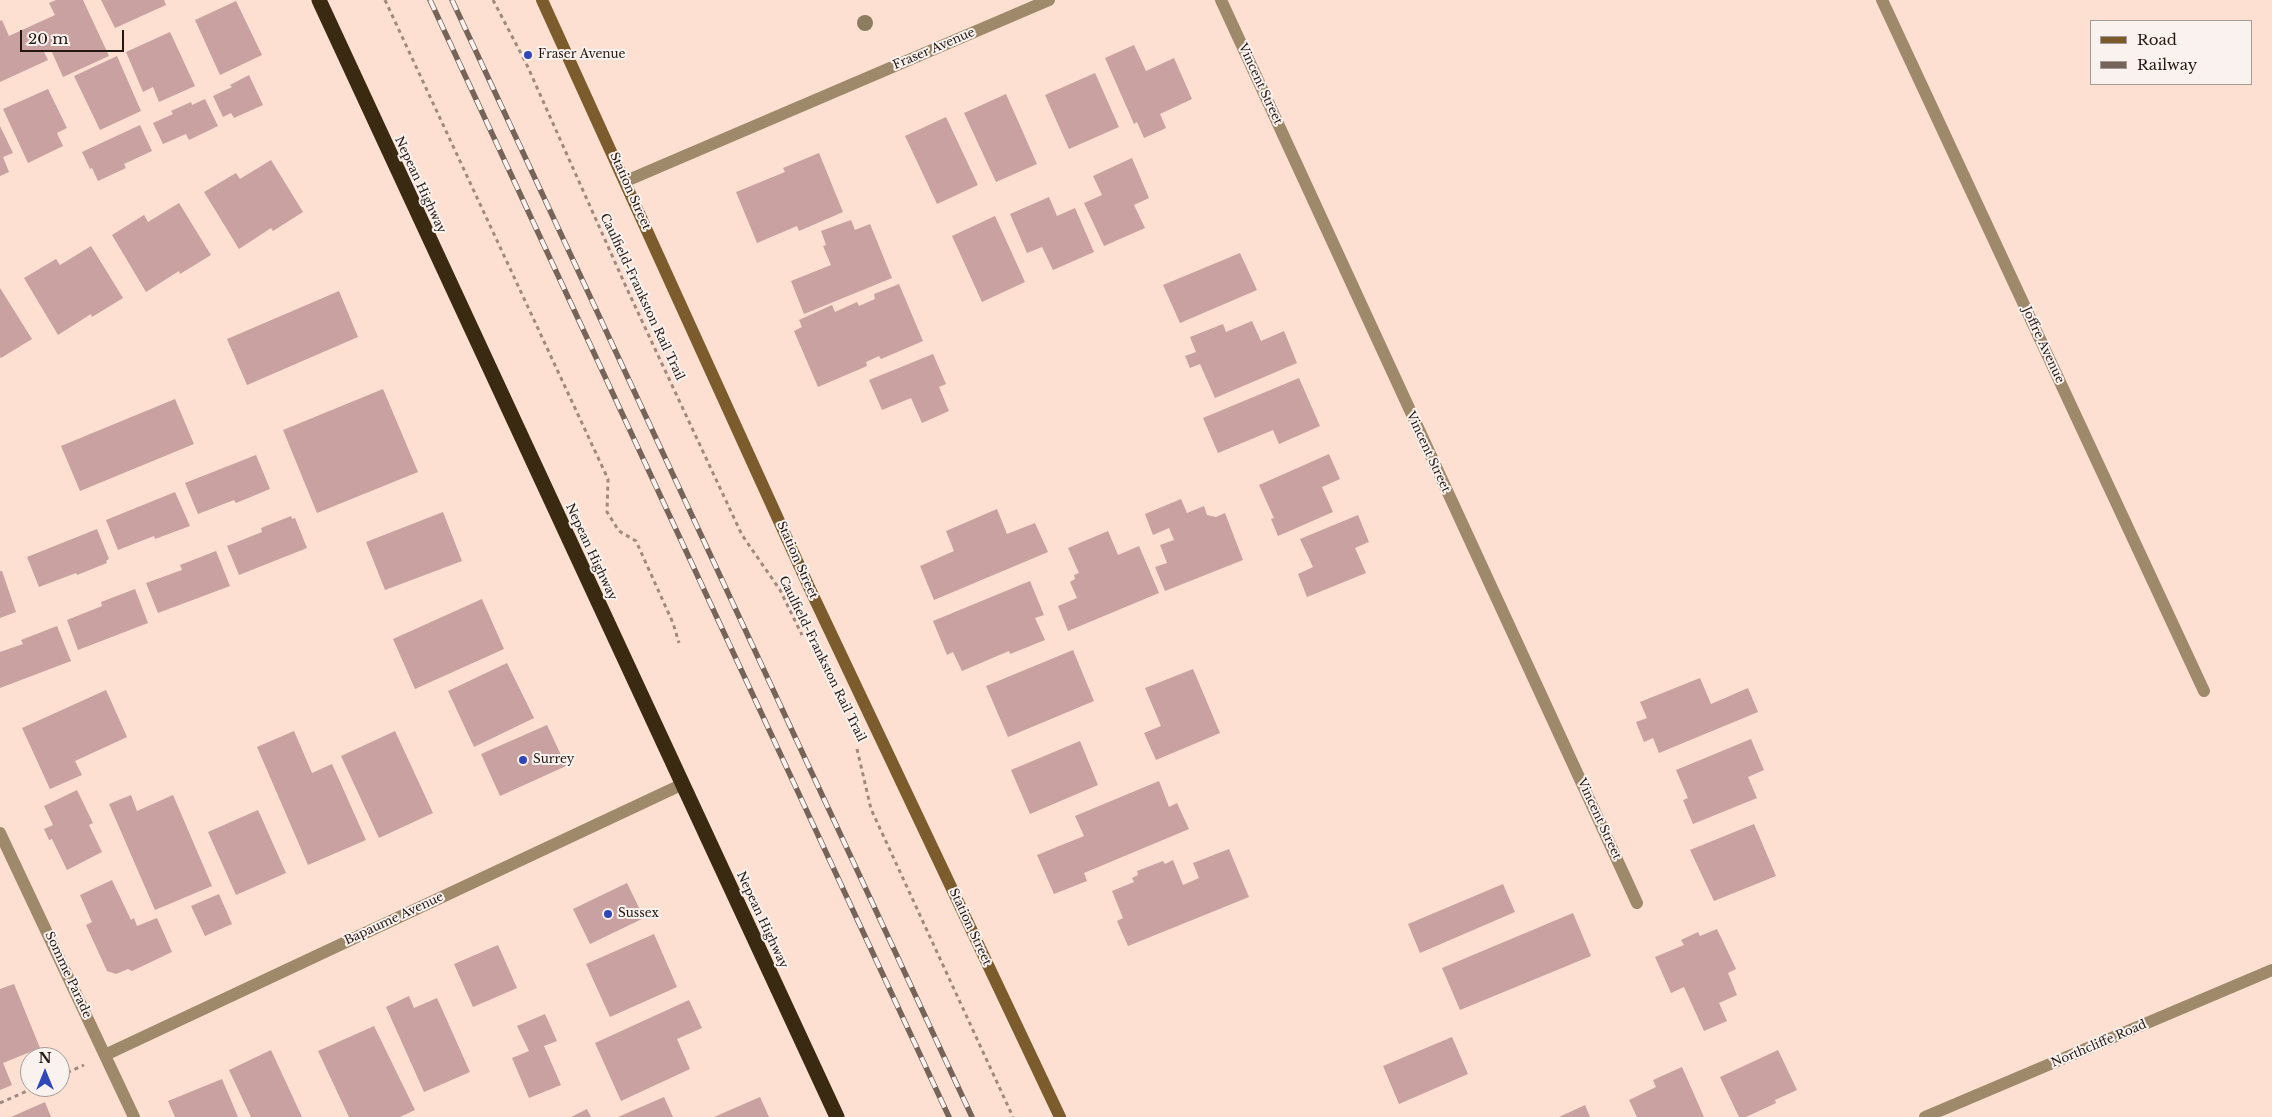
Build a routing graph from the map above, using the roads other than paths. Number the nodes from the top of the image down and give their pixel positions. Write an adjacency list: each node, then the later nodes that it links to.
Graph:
1 (319, 0): 8 (highway, Nepean Highway)
2 (542, 0): 6 (street, Station Street)
3 (1049, 0): 6 (street, Fraser Avenue)
4 (1221, 0): 10 (street, Vincent Street)
5 (1882, 0): 7 (street, Joffre Avenue)
6 (626, 181): 15 (street, Station Street)
7 (2204, 691)
8 (683, 784): 12 (street, Bapaume Avenue); 14 (highway, Nepean Highway)
9 (0, 833): 12 (street, Somme Parade)
10 (1637, 903)
11 (2272, 970): 16 (street, Northcliffe Road)
12 (105, 1055): 13 (street, Somme Parade)
13 (134, 1117)
14 (836, 1117)
15 (1060, 1117)
16 (1925, 1117)

